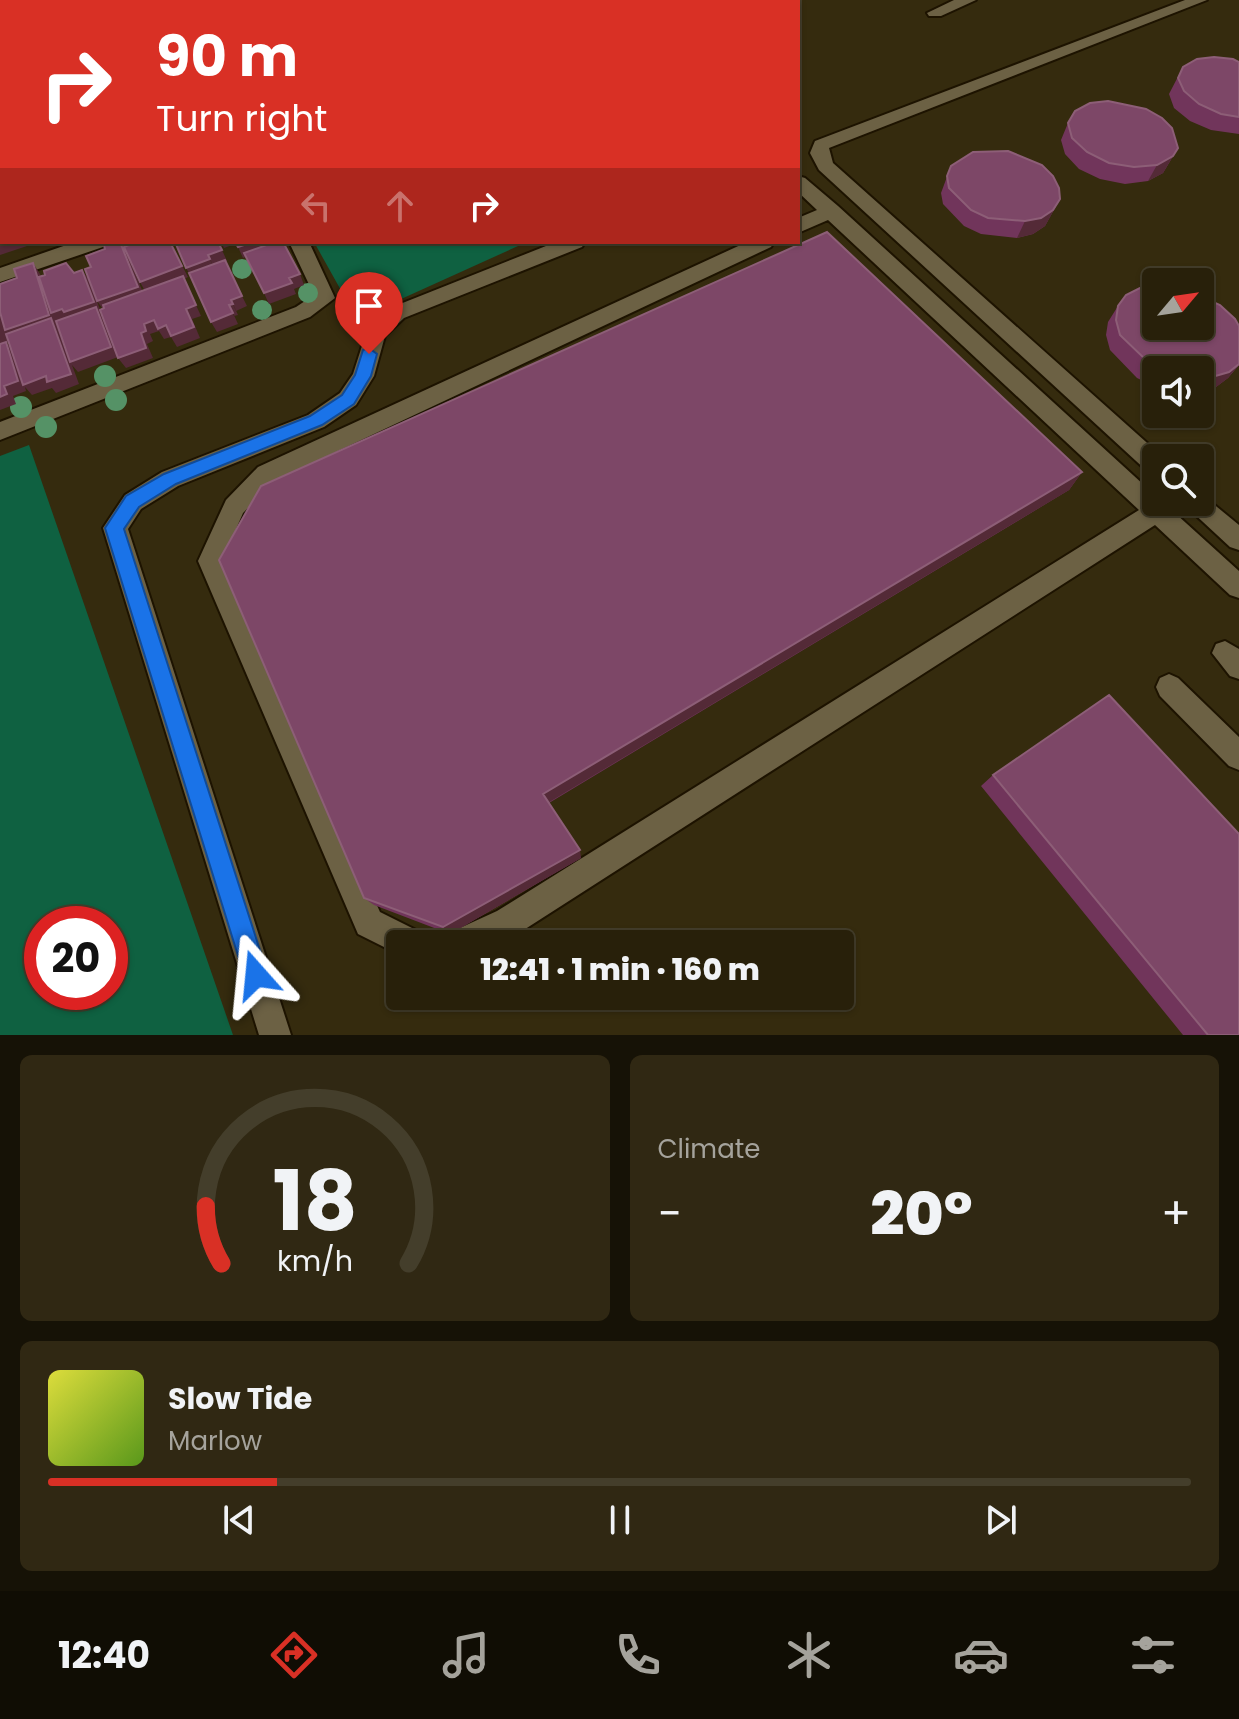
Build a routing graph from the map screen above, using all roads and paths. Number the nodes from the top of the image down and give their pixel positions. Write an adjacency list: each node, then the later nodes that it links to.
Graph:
1 (968, 0): 3 (street)
2 (1199, 0): 13 (street)
3 (935, 13)
4 (800, 184): 5 (street)
5 (831, 211): 6 (street); 14 (street)
6 (800, 225)
7 (90, 244): 11 (street)
8 (300, 244): 12 (street)
9 (570, 244): 24 (street)
10 (760, 244): 23 (street)
11 (0, 275)
12 (0, 431)
13 (1142, 452)
14 (1142, 497)
15 (1149, 516): 22 (street)
16 (1162, 516): 19 (street)
17 (1212, 516): 18 (street)
18 (1239, 540)
19 (1239, 587)
20 (1169, 687): 21 (street)
21 (1239, 756)
22 (491, 930)
23 (386, 932)
24 (275, 1035)

